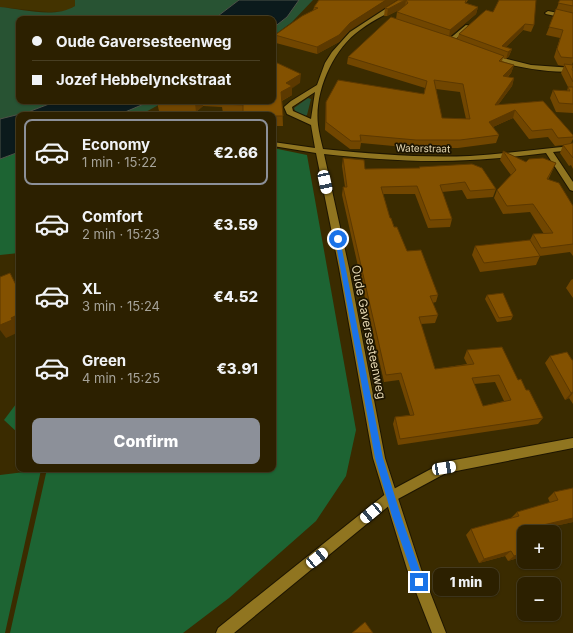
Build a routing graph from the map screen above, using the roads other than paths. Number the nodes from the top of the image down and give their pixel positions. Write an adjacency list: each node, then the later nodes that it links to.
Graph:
1 (403, 0): 3 (street, Oude Gaversesteenweg)
2 (548, 13): 4 (street)
3 (377, 17): 5 (street); 10 (street, Oude Gaversesteenweg)
4 (573, 18)
5 (388, 21)
6 (473, 22): 7 (street)
7 (443, 39)
8 (482, 54): 9 (street)
9 (573, 70)
10 (319, 86): 11 (street, Oude Gaversesteenweg); 11 (street)
11 (314, 124): 15 (street, Oude Gaversesteenweg)
12 (276, 145): 15 (street, Waterstraat)
13 (573, 148): 14 (street, Waterstraat)
14 (548, 150): 15 (street, Waterstraat); 16 (street)
15 (320, 152): 18 (street, Oude Gaversesteenweg)
16 (573, 188)
17 (573, 444): 18 (street)
18 (392, 496): 19 (street); 20 (street, Oude Gaversesteenweg)
19 (223, 633)
20 (439, 633)

